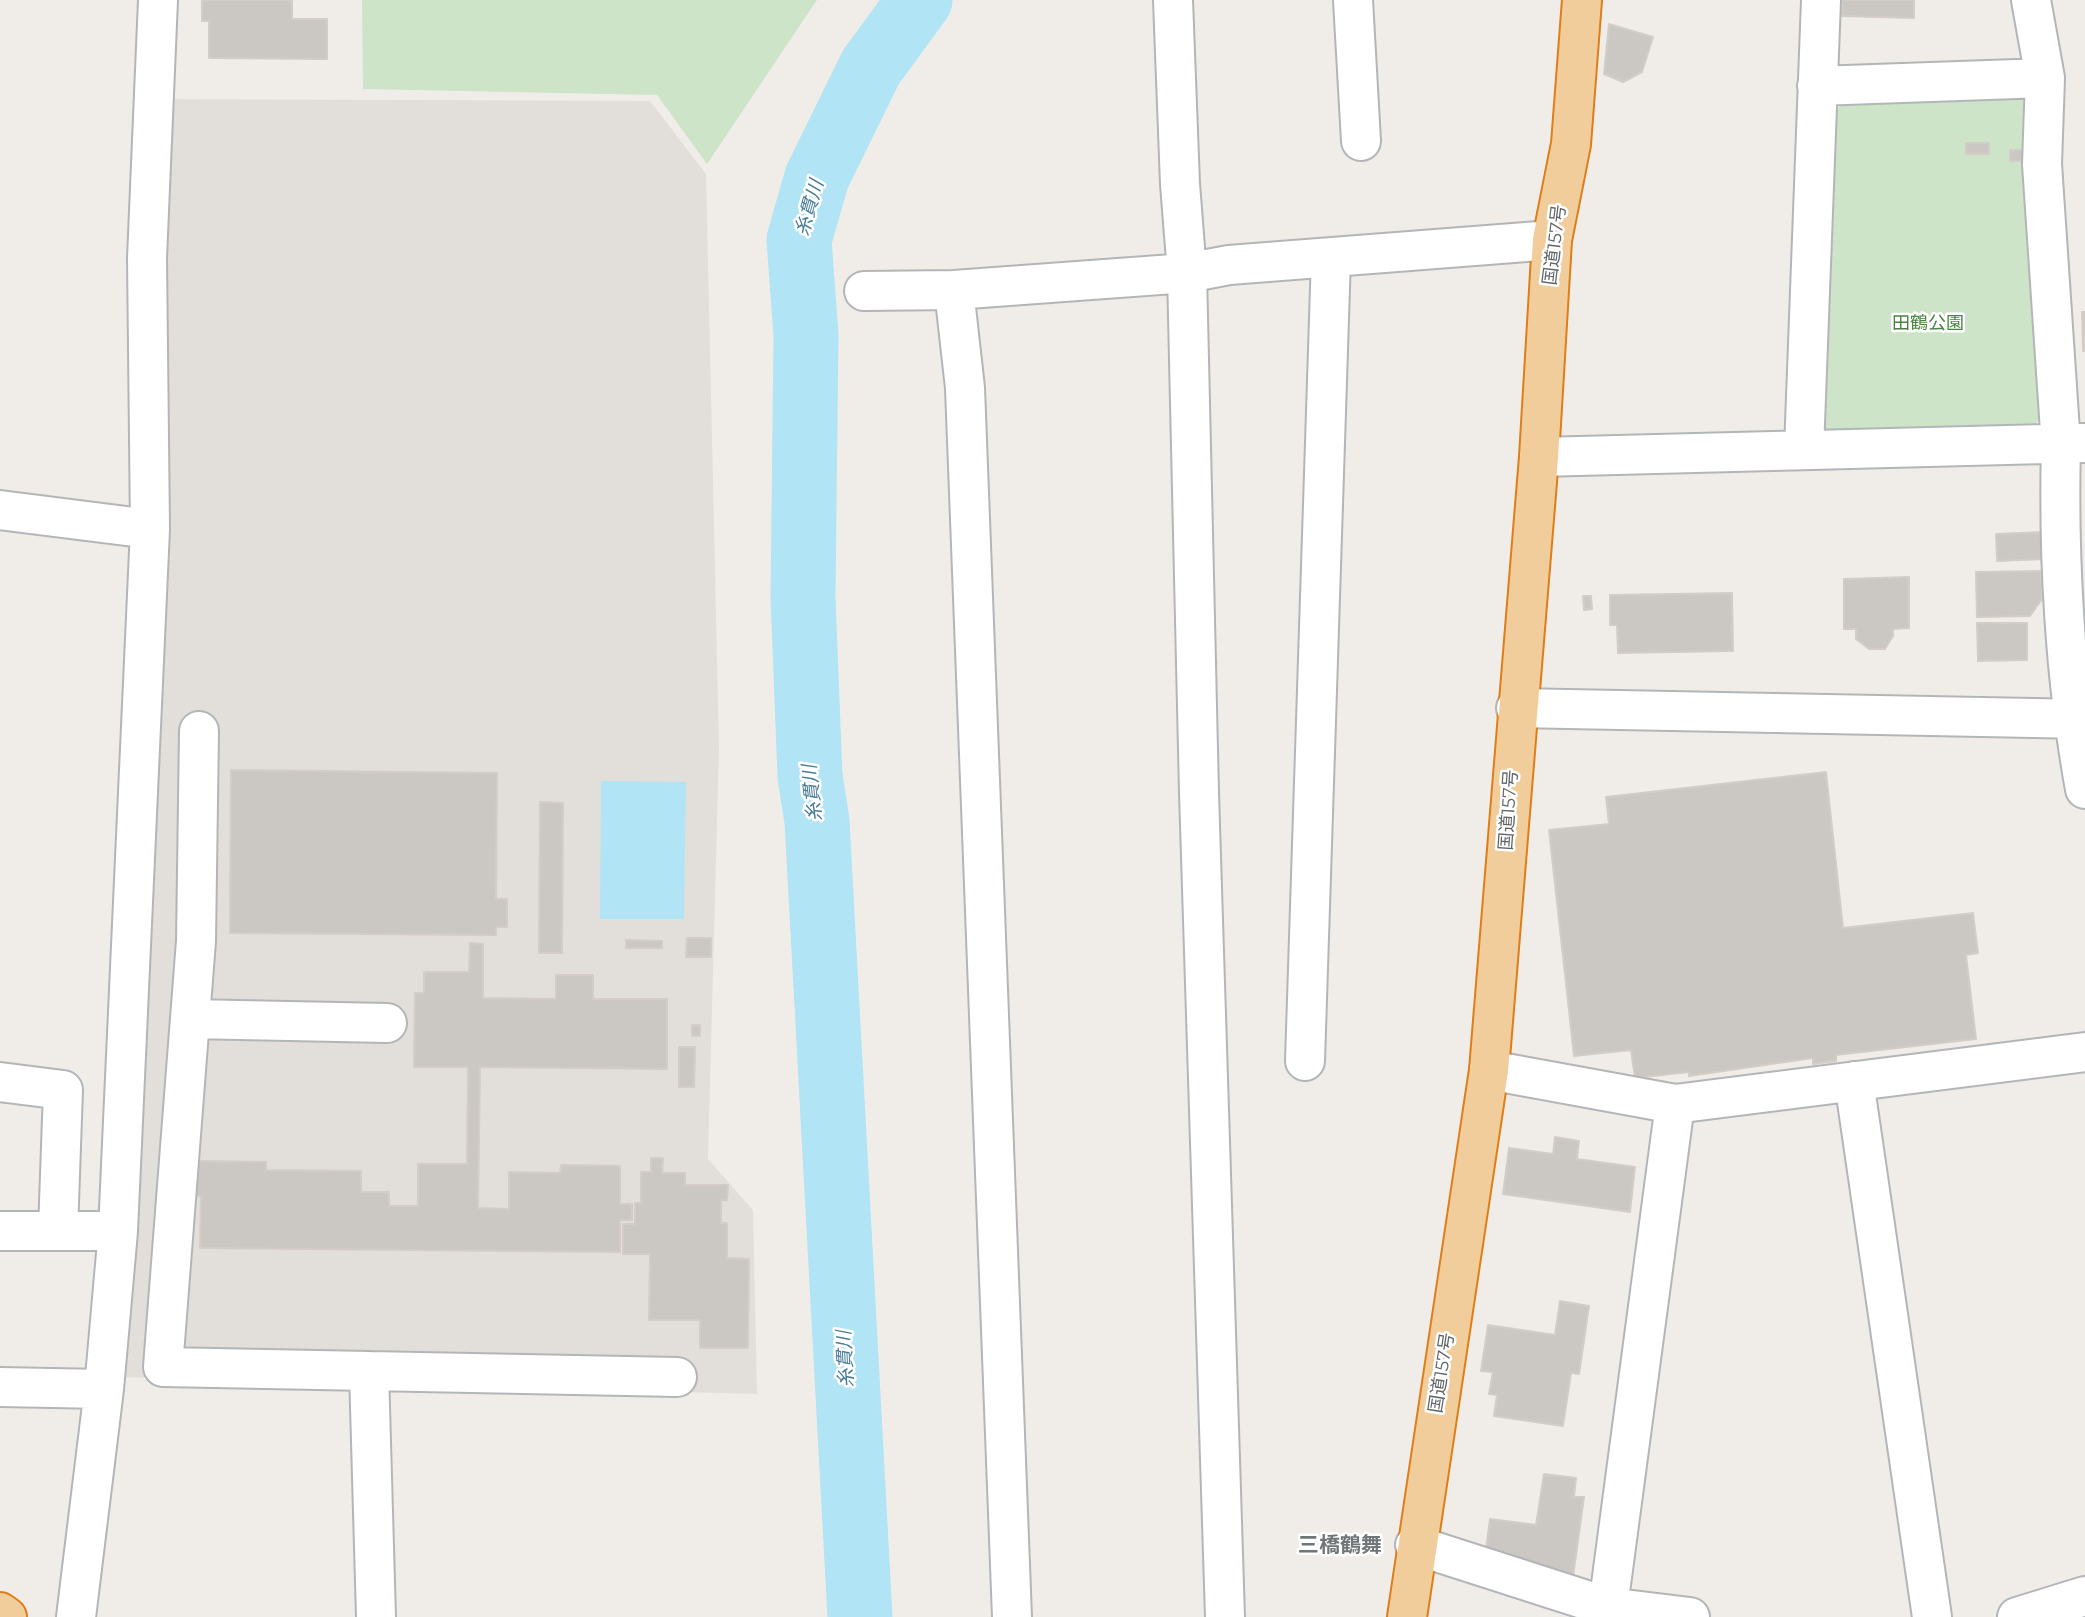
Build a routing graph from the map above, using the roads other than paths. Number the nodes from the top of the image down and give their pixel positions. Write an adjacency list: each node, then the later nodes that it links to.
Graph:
1 (158, 0): 19 (street)
2 (1173, 0): 12 (street)
3 (1353, 0): 9 (street)
4 (1582, 0): 10 (highway, 国道157号)
5 (1821, 0): 8 (street)
6 (2031, 0): 7 (street)
7 (2045, 78): 8 (street); 15 (street)
8 (1816, 86): 16 (street)
9 (1361, 141)
10 (1552, 240): 11 (street); 17 (highway, 国道157号)
11 (1331, 257): 12 (street); 27 (street)
12 (1187, 273): 13 (street); 47 (street)
13 (954, 290): 14 (street); 46 (street)
14 (864, 291)
15 (2073, 445): 16 (street); 21 (street)
16 (1804, 450): 17 (street)
17 (1539, 457): 20 (highway, 国道157号)
18 (0, 510): 19 (street)
19 (150, 529): 34 (street)
20 (1516, 708): 21 (street); 28 (highway, 国道157号)
21 (2079, 720): 23 (street)
22 (199, 731): 24 (street)
23 (2085, 789)
24 (190, 1019): 25 (street); 35 (street)
25 (387, 1023)
26 (2085, 1052): 29 (street)
27 (1306, 1061)
28 (1489, 1070): 31 (street); 39 (highway, 国道157号)
29 (1854, 1081): 31 (street); 50 (street)
30 (0, 1082): 33 (street)
31 (1675, 1104): 42 (street)
32 (0, 1231): 33 (street)
33 (58, 1231): 34 (street)
34 (118, 1231): 38 (street)
35 (369, 1371): 36 (street); 45 (street)
36 (677, 1377)
37 (0, 1387): 38 (street)
38 (104, 1389): 44 (street)
39 (1415, 1545): 42 (street); 48 (highway, 国道157号)
40 (2085, 1596): 51 (street)
41 (0, 1612): 43 (highway)
42 (1605, 1612): 49 (street)
43 (7, 1617)
44 (76, 1617)
45 (376, 1617)
46 (1013, 1617)
47 (1225, 1617)
48 (1407, 1617)
49 (1690, 1617)
50 (1932, 1617)
51 (2017, 1617)

